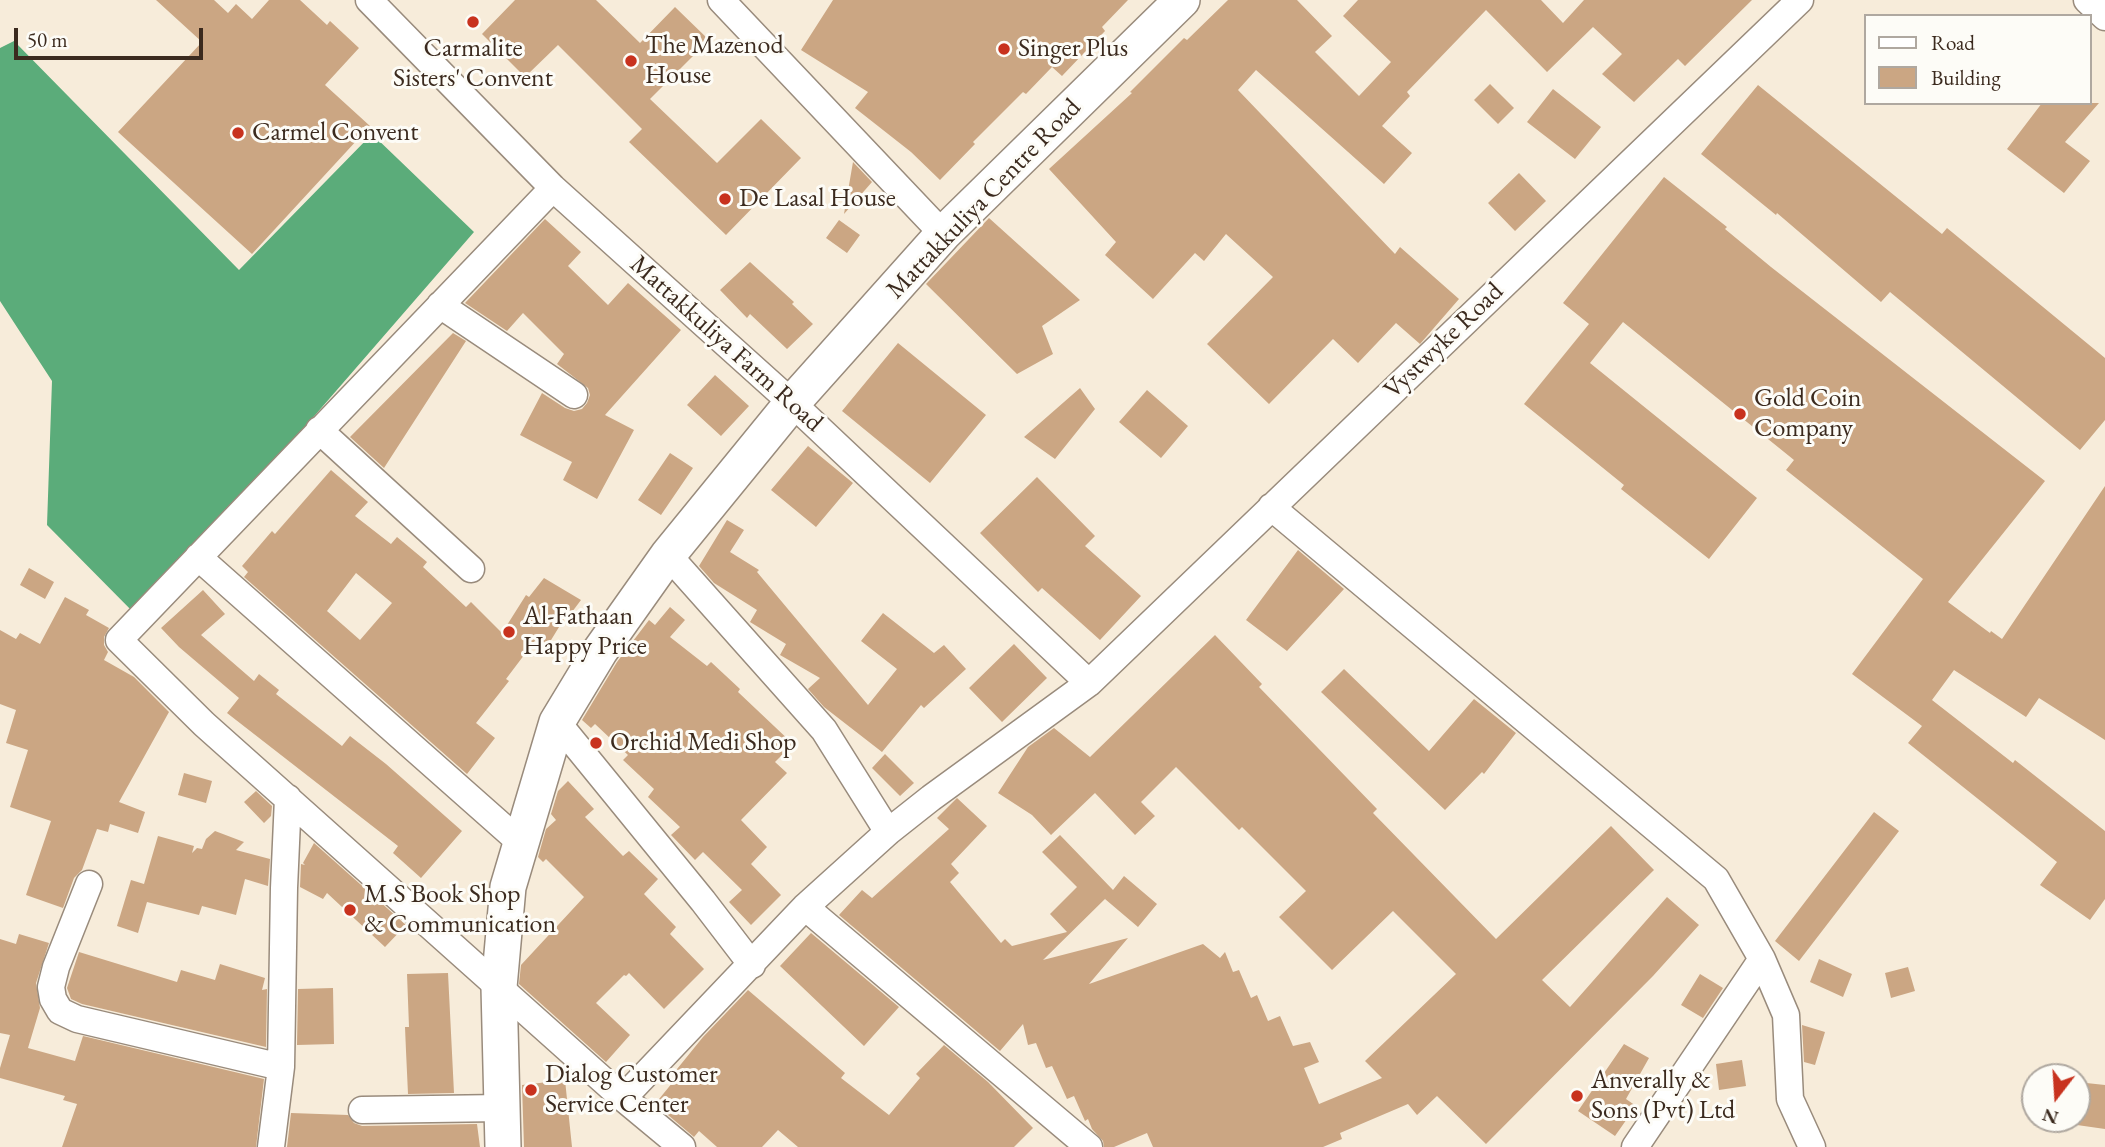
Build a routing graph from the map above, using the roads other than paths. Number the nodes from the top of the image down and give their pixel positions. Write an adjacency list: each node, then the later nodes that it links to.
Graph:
1 (369, 0): 7 (street, Mattakkuliya Farm Road)
2 (721, 0): 8 (street)
3 (1182, 0): 8 (main road, Mattakkuliya Centre Road)
4 (1800, 0): 13 (street, Vystwyke Road)
5 (2087, 0): 6 (street)
6 (2105, 17)
7 (553, 188): 9 (street); 11 (street, Mattakkuliya Farm Road)
8 (943, 234): 11 (main road, Mattakkuliya Centre Road)
9 (440, 305): 10 (street); 12 (street)
10 (574, 395)
11 (792, 403): 14 (main road, Mattakkuliya Centre Road); 17 (street, Mattakkuliya Farm Road)
12 (319, 430): 15 (street); 16 (street)
13 (1271, 507): 17 (street, Vystwyke Road); 24 (street)
14 (668, 555): 18 (main road, Mattakkuliya Centre Road); 20 (street)
15 (198, 557): 19 (street); 21 (street)
16 (471, 569)
17 (1089, 683): 20 (street, Vystwyke Road)
18 (557, 722): 21 (main road, Mattakkuliya Centre Road); 25 (street)
19 (288, 798): 26 (street); 27 (street)
20 (888, 832): 23 (street, Vystwyke Road)
21 (520, 842): 26 (main road, Mattakkuliya Centre Road)
22 (89, 884): 27 (street)
23 (806, 907): 25 (street, Vystwyke Road); 31 (street)
24 (1762, 959): 35 (street); 36 (street)
25 (752, 965): 28 (street, Vystwyke Road)
26 (499, 987): 28 (street); 29 (main road, Mattakkuliya Centre Road)
27 (281, 1067): 32 (street)
28 (623, 1098): 34 (street)
29 (502, 1108): 30 (street); 33 (main road, Mattakkuliya Centre Road)
30 (362, 1110)
31 (1082, 1145)
32 (271, 1147)
33 (503, 1147)
34 (682, 1147)
35 (1635, 1147)
36 (1812, 1147)

